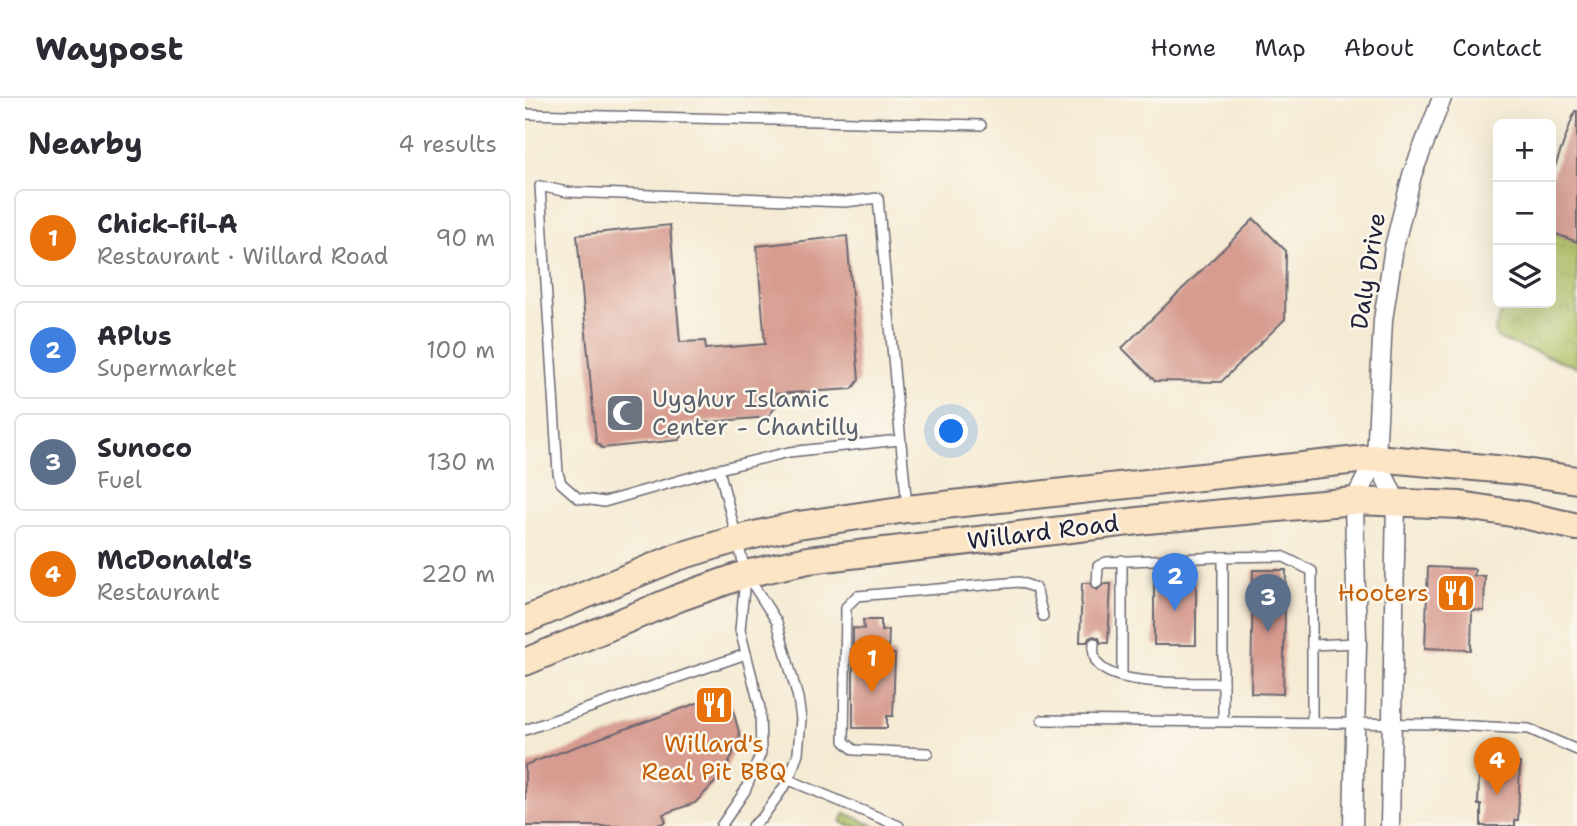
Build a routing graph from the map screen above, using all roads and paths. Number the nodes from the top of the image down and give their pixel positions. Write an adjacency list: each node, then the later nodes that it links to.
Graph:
1 (1442, 98): 5 (street, Daly Drive)
2 (525, 114): 3 (lane)
3 (981, 125)
4 (899, 440): 6 (lane); 6 (lane); 10 (lane)
5 (1376, 458): 7 (main road, Willard Road); 8 (street, Daly Drive); 9 (street, Daly Drive); 10 (main road, Willard Road)
6 (719, 469): 12 (lane)
7 (1577, 480)
8 (1354, 501): 9 (main road, Willard Road); 15 (main road, Willard Road); 20 (street)
9 (1396, 501): 11 (main road, Willard Road); 30 (street)
10 (907, 509): 12 (main road, Willard Road)
11 (1577, 527)
12 (737, 539): 15 (lane); 18 (main road, Willard Road)
13 (1223, 557): 14 (lane); 21 (lane); 25 (lane)
14 (1122, 560): 16 (lane); 24 (lane)
15 (746, 574): 22 (lane); 23 (main road, Willard Road); 35 (lane)
16 (1097, 583)
17 (1043, 616): 33 (lane)
18 (525, 620)
19 (1094, 643): 24 (lane)
20 (1357, 643): 21 (lane); 29 (street)
21 (1312, 646): 28 (lane)
22 (745, 654): 31 (lane); 34 (lane)
23 (525, 662)
24 (1122, 676): 25 (lane)
25 (1223, 682): 27 (lane)
26 (1042, 720): 27 (lane)
27 (1223, 721): 28 (lane)
28 (1312, 722): 29 (lane)
29 (1355, 722): 30 (lane); 39 (street)
30 (1391, 722): 32 (lane); 40 (street)
31 (525, 730)
32 (1577, 750)
33 (927, 752)
34 (756, 766): 35 (lane); 36 (lane)
35 (789, 780): 37 (lane); 38 (lane)
36 (721, 826)
37 (752, 826)
38 (899, 826)
39 (1353, 826)
40 (1389, 826)

